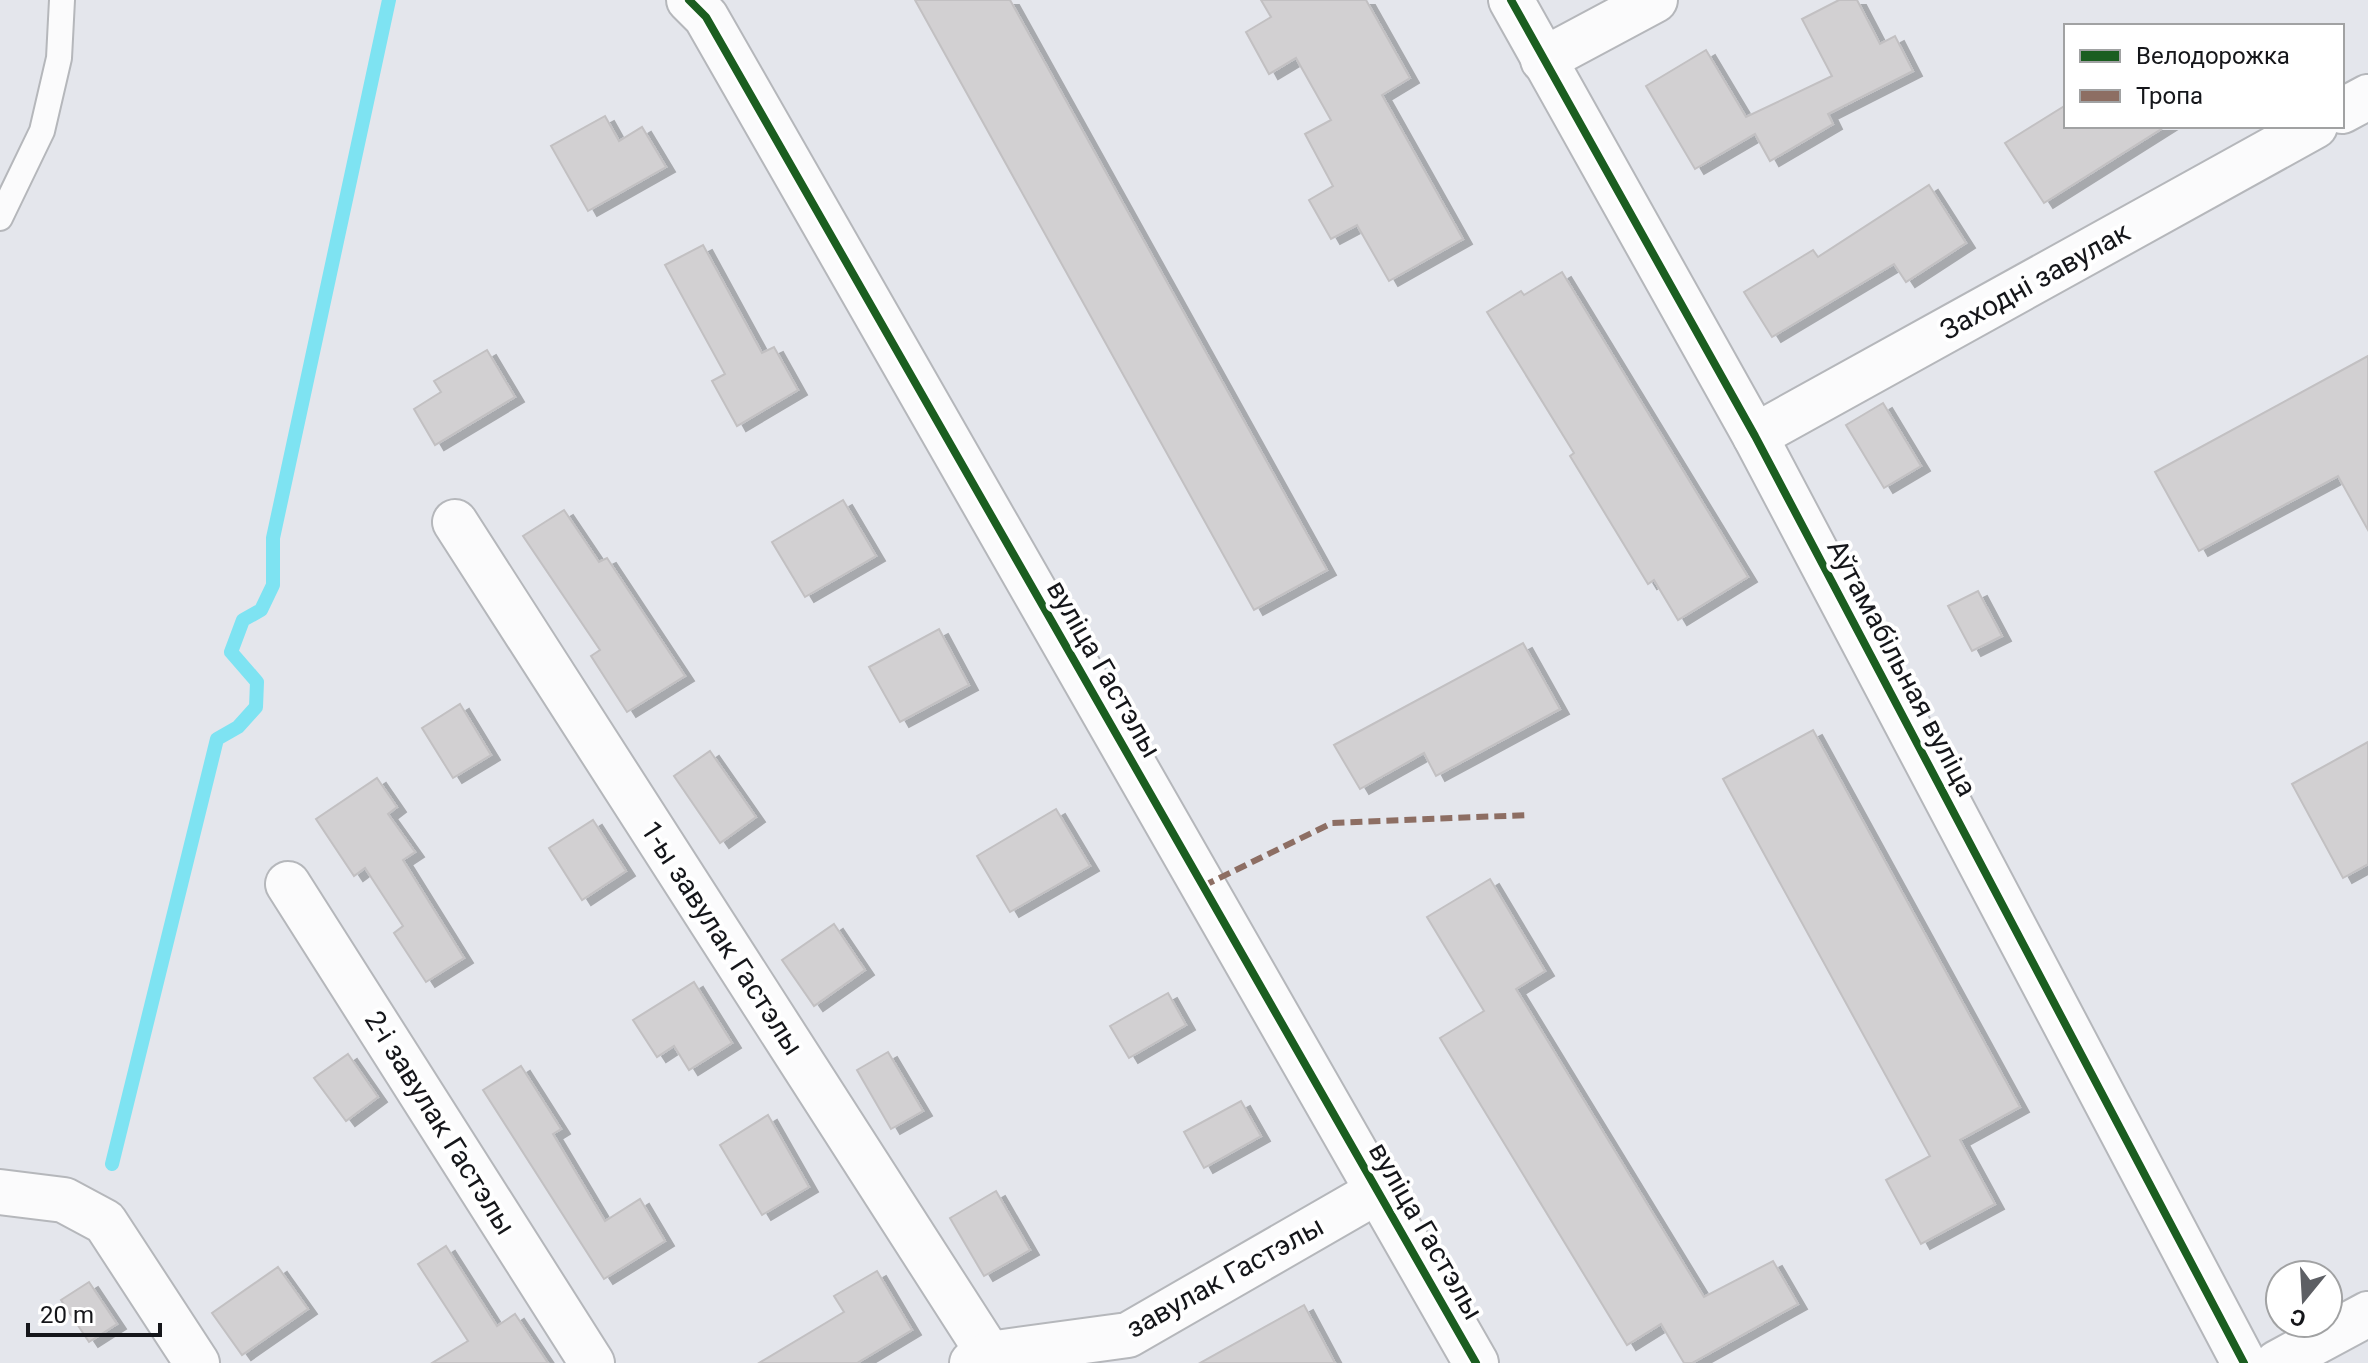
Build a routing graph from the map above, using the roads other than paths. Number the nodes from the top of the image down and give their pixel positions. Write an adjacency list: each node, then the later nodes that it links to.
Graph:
1 (62, 0): 9 (lane)
2 (1511, 0): 5 (street, Аўтамабільная вуліца)
3 (1655, 0): 5 (street)
4 (711, 6): 13 (street, вуліца Гастэлы)
5 (1543, 60): 10 (street, Аўтамабільная вуліца)
6 (2368, 97): 7 (street)
7 (2344, 110)
8 (2311, 128): 10 (street, Заходні завулак)
9 (0, 218)
10 (1755, 436): 20 (street, Аўтамабільная вуліца)
11 (455, 522): 16 (street, 1-ы завулак Гастэлы)
12 (288, 884): 18 (street, 2-і завулак Гастэлы)
13 (1378, 1191): 16 (street, завулак Гастэлы); 19 (street, вуліца Гастэлы)
14 (0, 1192): 17 (street)
15 (2368, 1314): 21 (street)
16 (981, 1358)
17 (197, 1363)
18 (592, 1363)
19 (1476, 1363)
20 (2244, 1363)
21 (2277, 1363)

